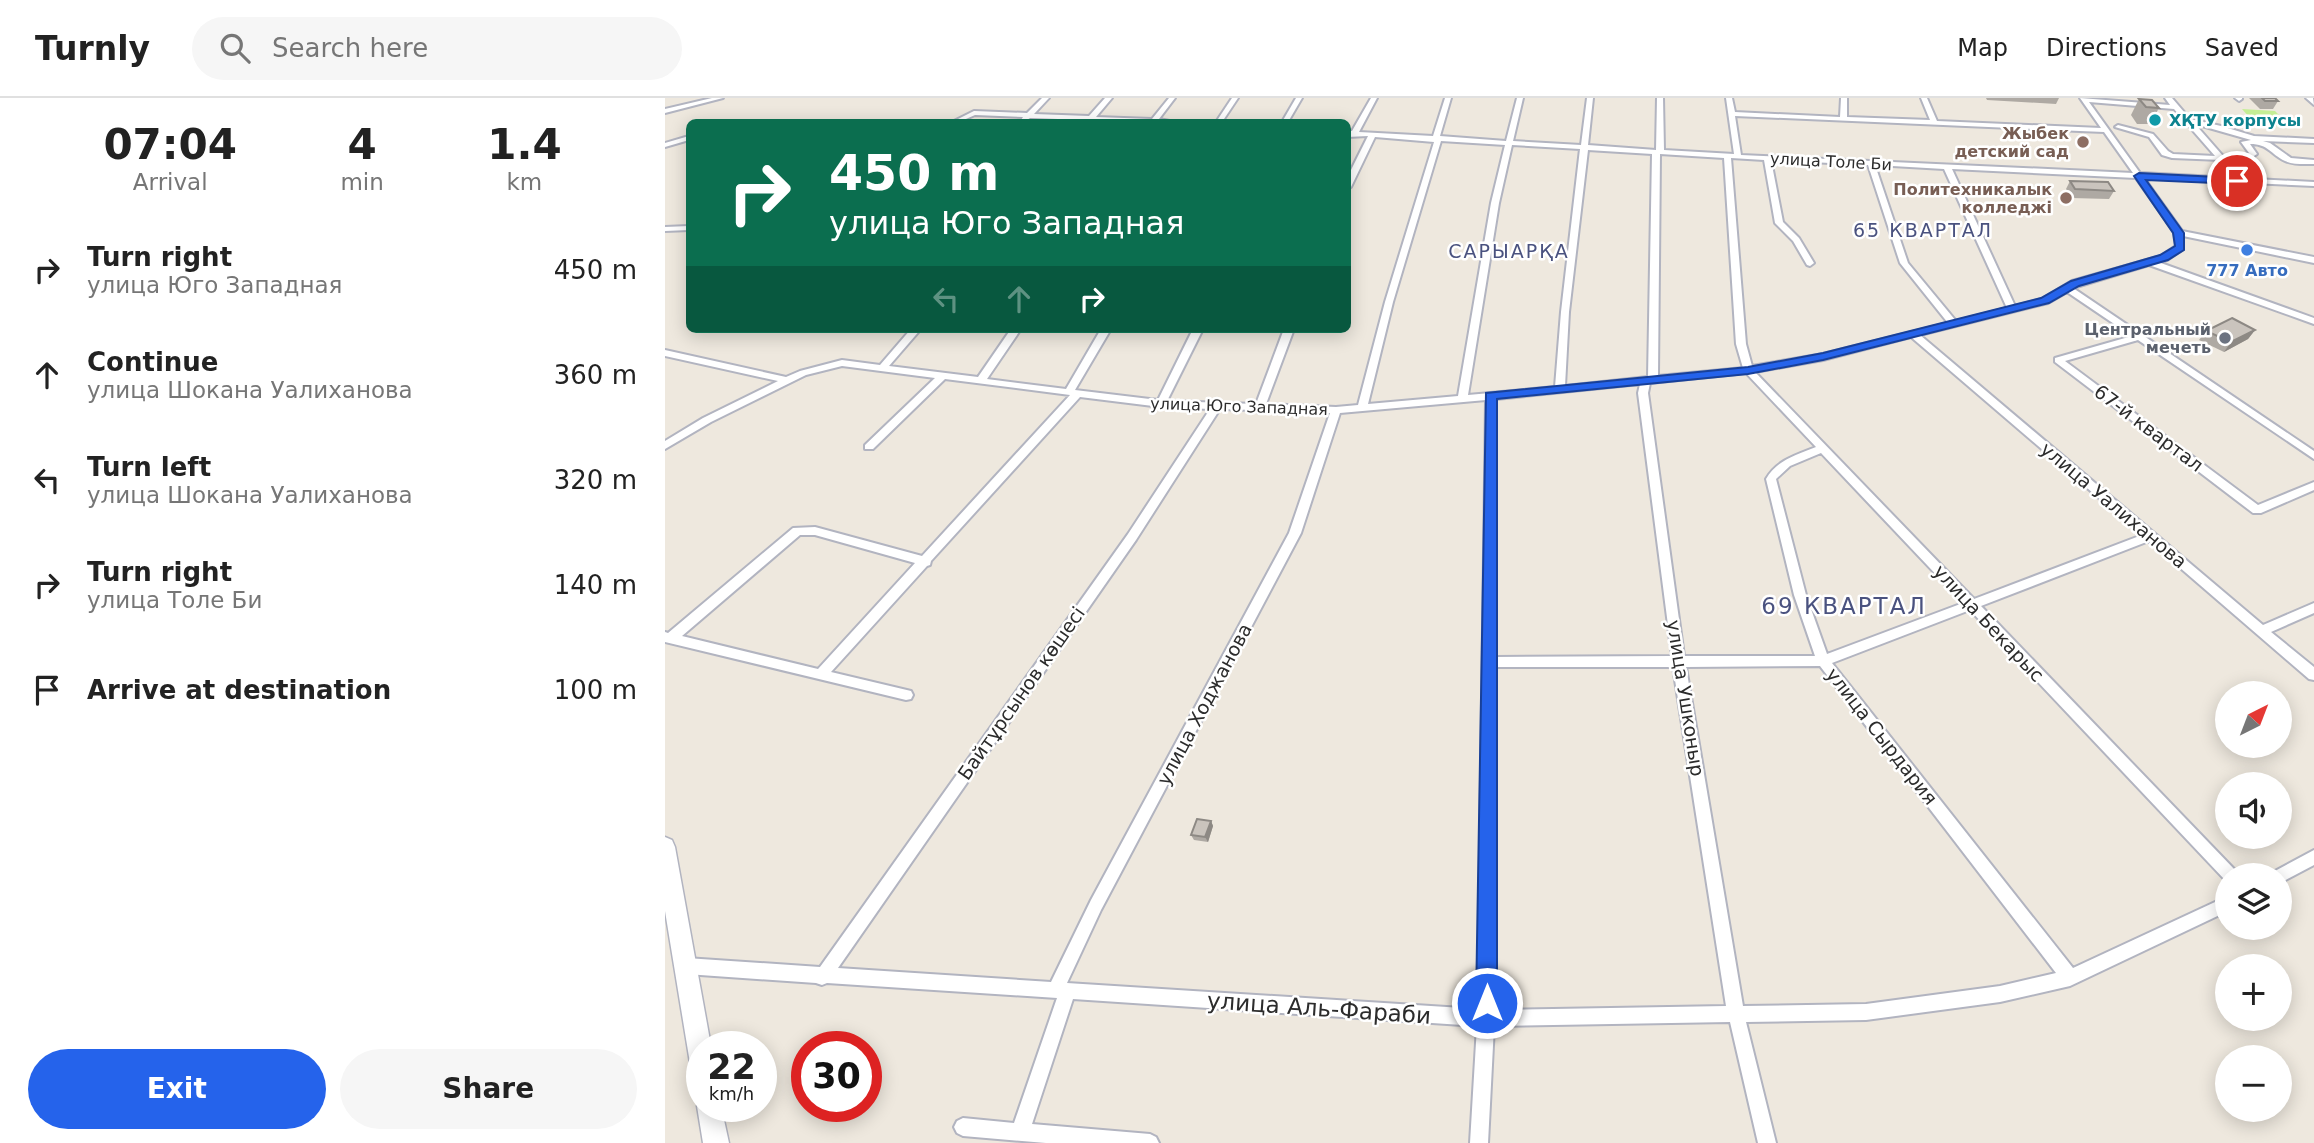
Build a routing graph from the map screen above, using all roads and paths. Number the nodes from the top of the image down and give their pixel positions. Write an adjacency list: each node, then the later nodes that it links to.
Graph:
1 (1046, 98): 25 (street)
2 (1109, 98): 26 (street)
3 (1172, 98): 27 (street)
4 (1235, 98): 28 (street)
5 (1299, 98): 29 (street)
6 (1374, 98): 35 (street)
7 (1448, 98): 39 (street)
8 (1520, 98): 43 (street)
9 (1590, 98): 47 (street)
10 (1660, 98): 48 (street, улица Ушконыр)
11 (1729, 98): 22 (street)
12 (1844, 98): 30 (street)
13 (1924, 98): 32 (street)
14 (2168, 98): 20 (street)
15 (2309, 98): 19 (street)
16 (715, 99): 21 (street)
17 (2084, 99): 18 (street); 34 (street)
18 (2128, 101): 20 (street)
19 (2314, 103)
20 (2176, 107): 31 (street)
21 (665, 111)
22 (1731, 114): 30 (street); 50 (street)
23 (959, 119): 24 (street)
24 (1017, 119)
25 (1026, 119)
26 (1091, 119)
27 (1155, 119)
28 (1221, 119)
29 (1287, 119)
30 (1843, 119): 32 (street)
31 (2190, 121): 40 (street); 52 (street)
32 (1934, 122): 34 (street)
33 (2117, 127): 52 (street)
34 (2107, 130): 57 (street)
35 (1351, 132)
36 (1351, 134): 37 (street, улица Толе Би)
37 (1371, 136): 39 (street, улица Толе Би); 58 (street)
38 (686, 139): 41 (street)
39 (1436, 140): 43 (street, улица Толе Би); 91 (street)
40 (2255, 140): 42 (street); 53 (street); 54 (street)
41 (680, 141): 44 (street); 45 (street)
42 (2311, 141): 46 (street)
43 (1510, 144): 47 (street, улица Толе Би); 89 (street)
44 (665, 145)
45 (686, 147)
46 (2314, 147)
47 (1586, 148): 48 (street, улица Толе Би); 86 (street)
48 (1658, 152): 49 (street, улица Толе Би); 85 (street, улица Ушконыр)
49 (1727, 156): 50 (street, улица Толе Би); 81 (street)
50 (1738, 157): 51 (street, улица Толе Би)
51 (1767, 158): 55 (street, улица Толе Би); 67 (street)
52 (2221, 158): 53 (street)
53 (2246, 159): 59 (street)
54 (2314, 162)
55 (1871, 163): 56 (street, улица Толе Би); 71 (street)
56 (1947, 167): 57 (street, улица Толе Би); 69 (street)
57 (2139, 176): 59 (street, улица Толе Би); 63 (street)
58 (1351, 178)
59 (2264, 184): 60 (street, улица Толе Би)
60 (2314, 184)
61 (686, 228): 62 (street)
62 (665, 229)
63 (2179, 233): 65 (street); 66 (street)
64 (2307, 249): 65 (street)
65 (2311, 260)
66 (2149, 262): 68 (street); 70 (street)
67 (1810, 263)
68 (2067, 288): 69 (street); 78 (street)
69 (2012, 309): 71 (street)
70 (2314, 321)
71 (1954, 324): 77 (street)
72 (913, 333): 80 (street)
73 (1013, 333): 84 (street)
74 (1104, 333): 87 (street)
75 (1196, 333): 90 (street)
76 (1288, 333): 93 (street)
77 (1915, 335): 81 (street, улица Юго Западная); 100 (street, улица Уалиханова)
78 (2139, 337): 98 (street); 99 (street, 67-й квартал)
79 (665, 353): 83 (street)
80 (883, 367): 82 (street, улица Юго Западная); 83 (street, улица Юго Западная)
81 (1748, 370): 85 (street, улица Юго Западная); 97 (street, улица Бекарыс)
82 (943, 376): 84 (street, улица Юго Западная); 96 (street)
83 (789, 381): 95 (street, улица Юго Западная)
84 (980, 381): 87 (street, улица Юго Западная)
85 (1649, 381): 86 (street, улица Юго Западная); 108 (street, улица Ушконыр)
86 (1560, 390): 88 (street, улица Юго Западная)
87 (1072, 393): 90 (street, улица Юго Западная); 101 (street)
88 (1491, 396): 89 (street, улица Юго Западная); 107 (street)
89 (1462, 400): 91 (street, улица Юго Западная)
90 (1161, 404): 92 (street, улица Юго Западная)
91 (1361, 407): 94 (street, улица Юго Западная)
92 (1216, 408): 93 (street, улица Юго Западная); 119 (street, Байтұрсынов көшесі)
93 (1259, 410): 94 (street, улица Юго Западная)
94 (1336, 410): 121 (street, улица Ходжанова)
95 (665, 446)
96 (869, 447)
97 (1824, 448): 102 (street, улица Бекарыс); 106 (street, улица Сырдария)
98 (2314, 456)
99 (2314, 485)
100 (2151, 536): 102 (street); 104 (street, улица Уалиханова)
101 (926, 562): 105 (street); 109 (street)
102 (1972, 606): 106 (street); 114 (street, улица Бекарыс)
103 (2314, 608): 104 (street)
104 (2263, 630): 110 (street, улица Уалиханова)
105 (668, 637): 109 (street)
106 (1822, 661): 108 (street); 120 (street, улица Сырдария)
107 (1489, 662): 108 (street); 123 (street)
108 (1679, 663): 122 (street, улица Ушконыр)
109 (822, 673): 111 (street)
110 (2314, 675)
111 (906, 695)
112 (665, 847): 116 (main road)
113 (2314, 858): 115 (street)
114 (2218, 863)
115 (2292, 870)
116 (667, 871): 118 (main road)
117 (2215, 909): 120 (street, улица Аль-Фараби)
118 (686, 966): 119 (street, улица Аль-Фараби); 124 (main road)
119 (822, 977): 121 (street, улица Аль-Фараби)
120 (2070, 978): 122 (street, улица Аль-Фараби)
121 (1061, 991): 123 (street, улица Аль-Фараби); 127 (street, улица Ходжанова)
122 (1736, 1015): 123 (street, улица Аль-Фараби); 131 (street, улица Ушконыр)
123 (1485, 1018): 130 (street)
124 (697, 1031)
125 (712, 1122): 128 (main road)
126 (963, 1127): 127 (street)
127 (1020, 1132): 129 (street)
128 (716, 1143)
129 (1150, 1143)
130 (1479, 1143)
131 (1767, 1143)

